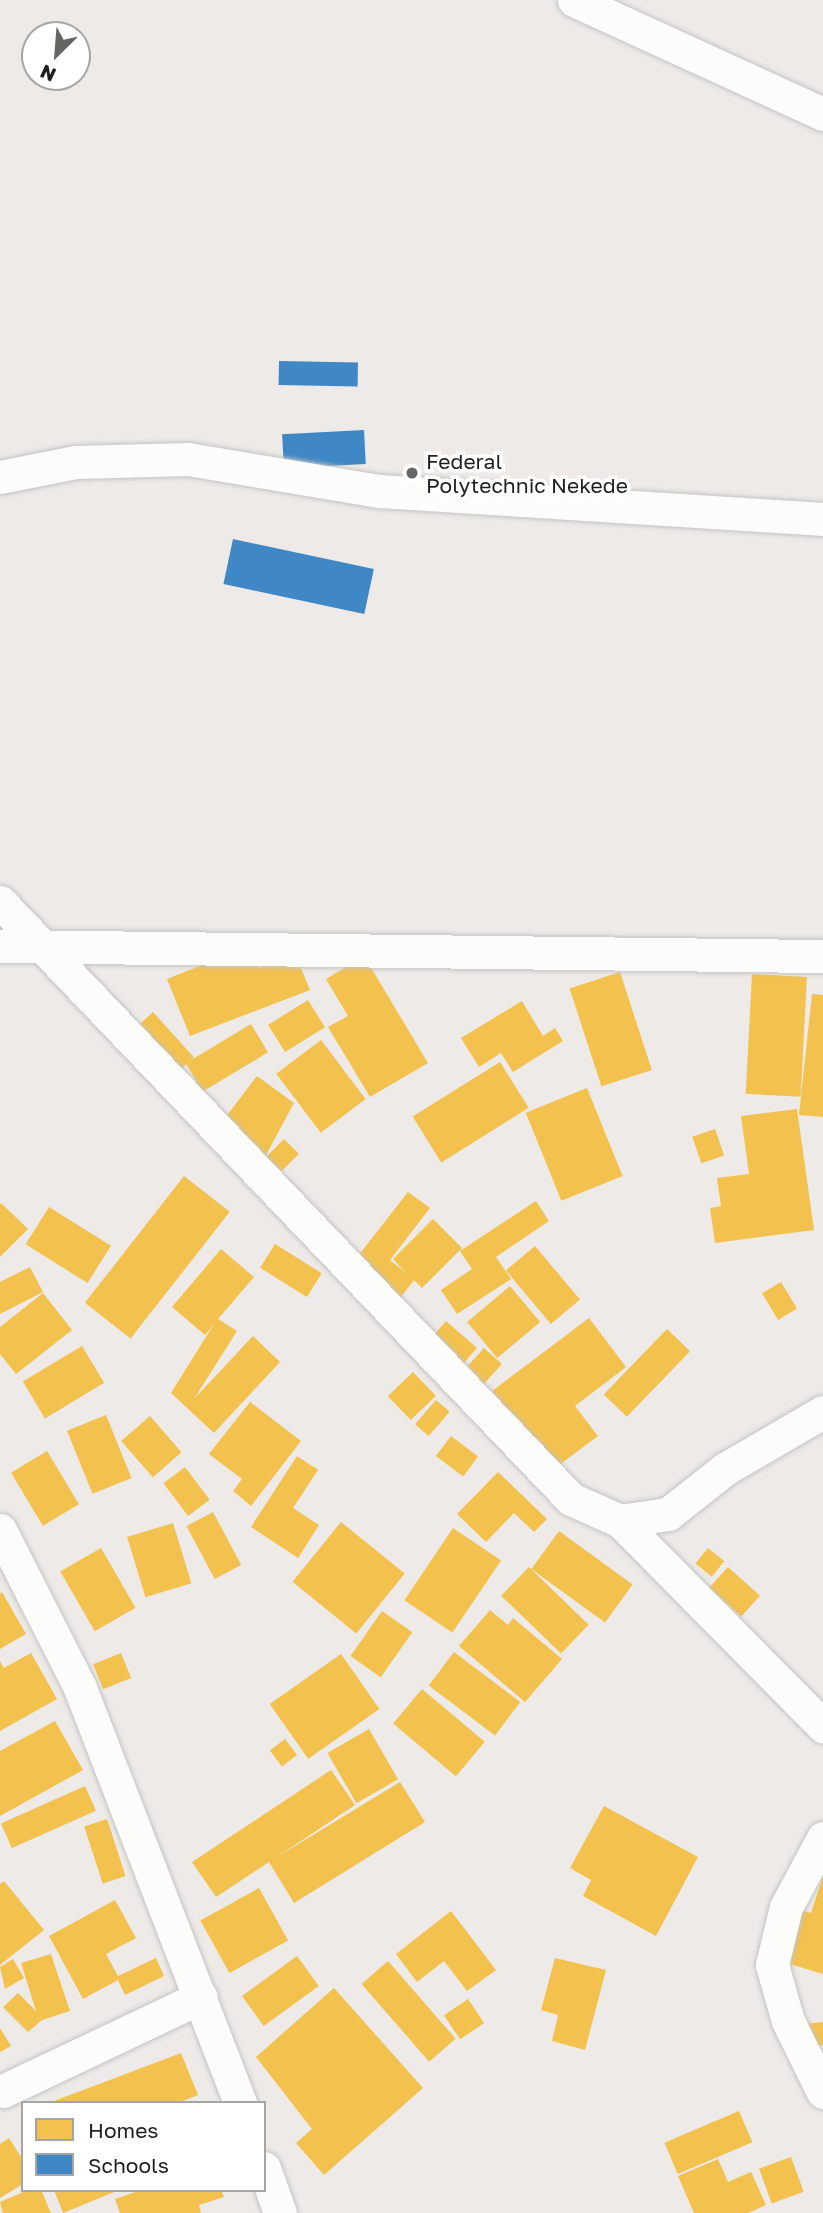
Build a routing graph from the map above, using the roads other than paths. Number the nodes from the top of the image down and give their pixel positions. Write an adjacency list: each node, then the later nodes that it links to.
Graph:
1 (574, 0): 2 (street)
2 (823, 114)
3 (0, 477): 4 (street)
4 (823, 519)
5 (0, 902): 6 (street)
6 (47, 944): 7 (street); 8 (street); 10 (street)
7 (0, 946)
8 (823, 956)
9 (823, 1412): 10 (street)
10 (620, 1521): 12 (street)
11 (0, 1530): 14 (street)
12 (823, 1726)
13 (823, 1838): 16 (street)
14 (201, 1997): 15 (street); 17 (street)
15 (3, 2091)
16 (823, 2092)
17 (239, 2101)
18 (266, 2174): 19 (street)
19 (279, 2213)

